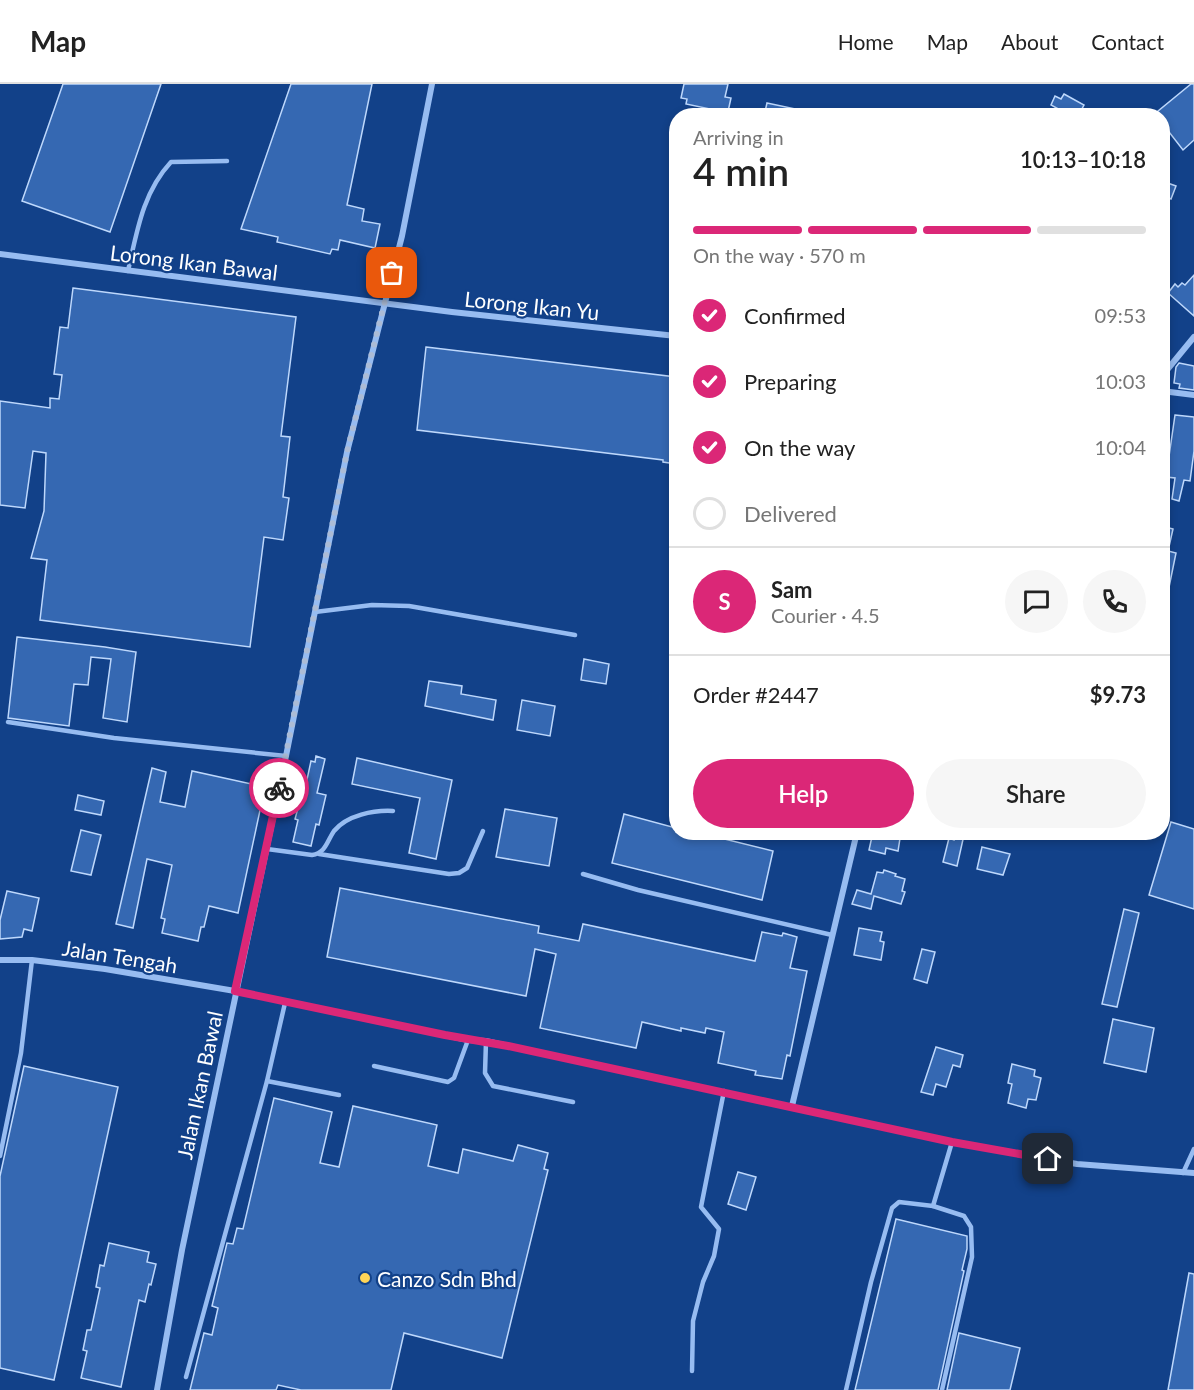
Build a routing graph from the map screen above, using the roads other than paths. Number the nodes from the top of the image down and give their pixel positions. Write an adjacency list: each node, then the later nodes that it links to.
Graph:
1 (432, 84): 5 (street, Jalan Ikan Bawal)
2 (227, 161): 4 (lane)
3 (0, 254): 4 (street, Lorong Ikan Bawal)
4 (128, 271): 5 (street, Lorong Ikan Bawal)
5 (384, 302): 6 (street, Lorong Ikan Yu); 11 (street, Jalan Ikan Bawal)
6 (669, 335)
7 (1194, 337): 8 (street)
8 (1170, 366)
9 (1170, 392): 10 (street)
10 (1194, 395)
11 (315, 612): 12 (lane); 14 (street, Jalan Ikan Bawal)
12 (575, 635)
13 (8, 722): 14 (lane)
14 (286, 756): 18 (street, Jalan Ikan Bawal)
15 (393, 811): 19 (lane)
16 (483, 831): 19 (lane)
17 (855, 840): 21 (street)
18 (267, 849): 19 (lane); 24 (street, Jalan Ikan Bawal)
19 (319, 854)
20 (583, 874): 21 (lane)
21 (832, 935): 33 (street)
22 (0, 960): 23 (street, Jalan Tengah)
23 (32, 960): 24 (street, Jalan Tengah); 36 (lane)
24 (235, 991): 25 (street, Jalan Tengah); 42 (street, Jalan Ikan Bawal)
25 (285, 1003): 26 (street, Jalan Tengah); 29 (lane)
26 (468, 1040): 27 (street, Jalan Tengah); 28 (lane)
27 (486, 1041): 30 (street, Jalan Tengah); 32 (lane)
28 (374, 1066)
29 (267, 1081): 31 (lane); 41 (lane)
30 (724, 1091): 33 (street, Jalan Tengah); 40 (lane)
31 (339, 1095)
32 (573, 1102)
33 (792, 1106): 34 (street, Jalan Tengah)
34 (952, 1142): 37 (street, Jalan Tengah); 39 (lane)
35 (1194, 1149): 37 (lane)
36 (0, 1156)
37 (1183, 1173): 38 (street, Jalan Tengah)
38 (1194, 1173)
39 (933, 1206): 43 (lane); 44 (lane)
40 (692, 1371)
41 (186, 1377)
42 (158, 1390)
43 (846, 1390)
44 (942, 1390)

